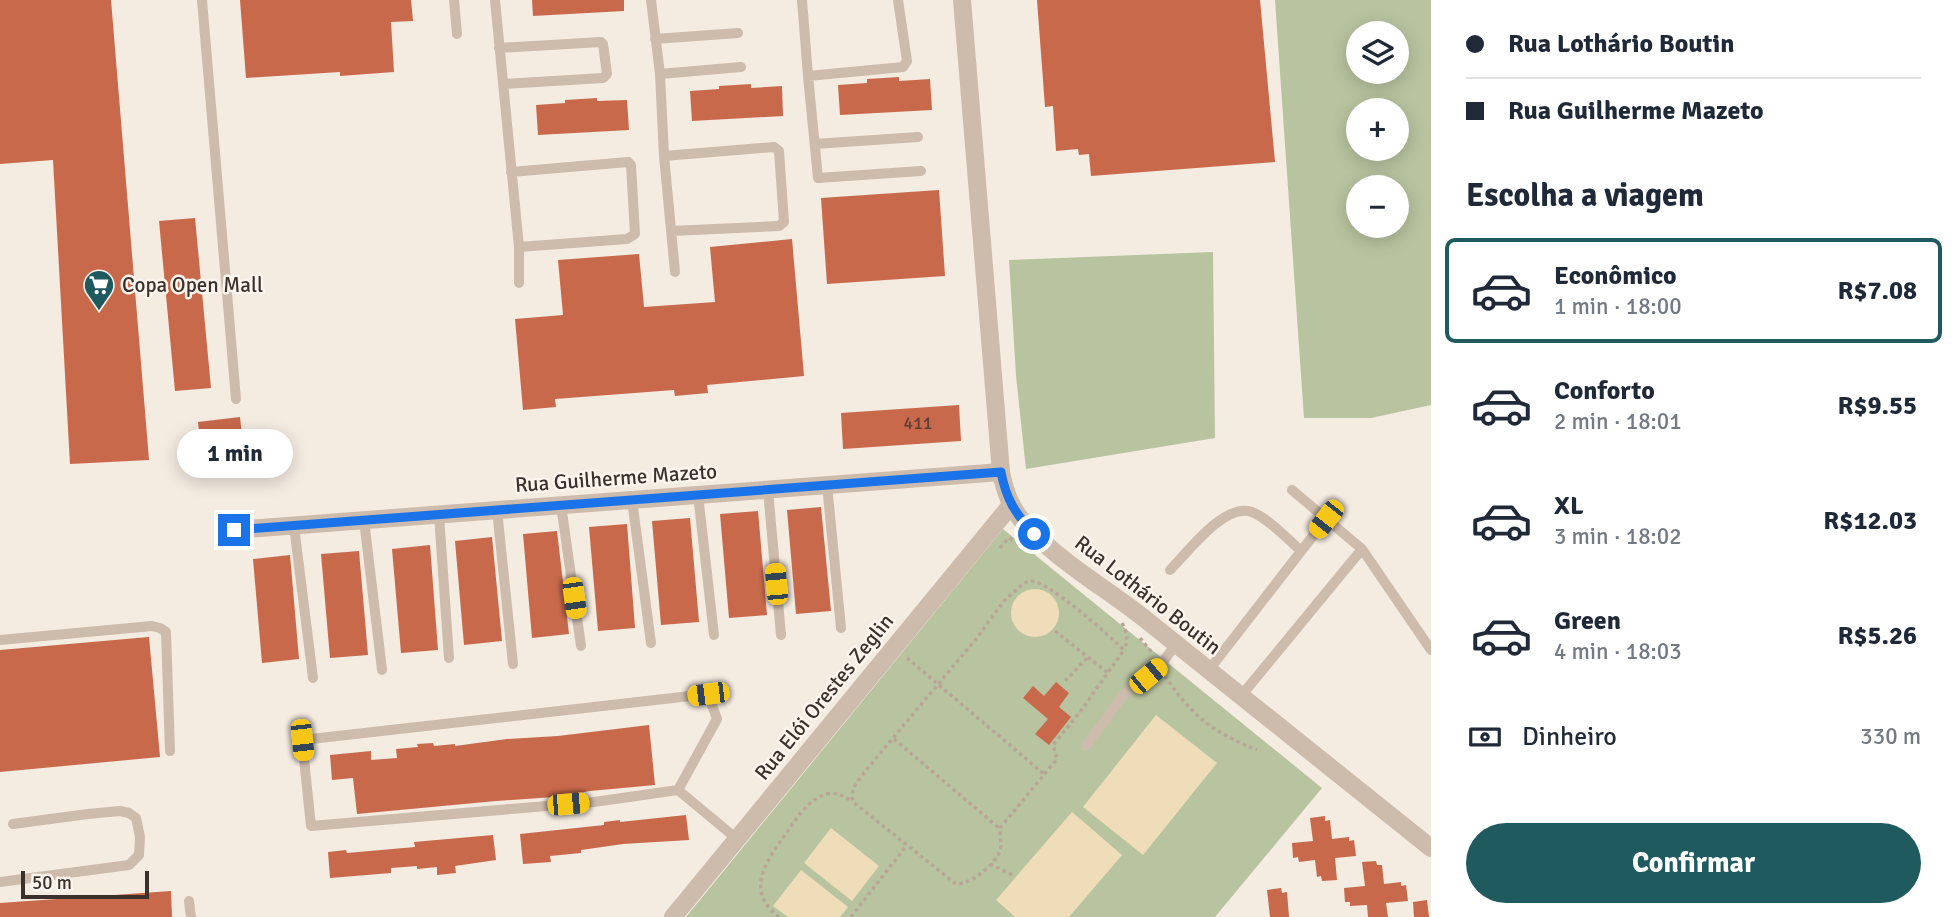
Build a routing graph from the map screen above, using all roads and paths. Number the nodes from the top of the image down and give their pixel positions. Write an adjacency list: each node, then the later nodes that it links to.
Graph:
1 (202, 0): 25 (lane)
2 (454, 0): 9 (lane)
3 (495, 0): 11 (lane)
4 (651, 0): 10 (lane)
5 (802, 0): 14 (lane)
6 (898, 0): 14 (lane)
7 (962, 0): 26 (street, Rua Lothário Boutin)
8 (738, 33): 10 (lane)
9 (457, 34)
10 (655, 39): 13 (lane)
11 (499, 48): 15 (lane); 15 (lane)
12 (741, 66): 13 (lane)
13 (660, 74): 18 (lane)
14 (808, 76): 17 (lane)
15 (503, 84): 20 (lane)
16 (918, 137): 17 (lane)
17 (816, 144): 19 (lane)
18 (664, 156): 21 (lane); 21 (lane)
19 (921, 171)
20 (512, 172): 22 (lane); 22 (lane)
21 (671, 231): 23 (lane)
22 (519, 247): 24 (lane)
23 (675, 272)
24 (519, 283)
25 (236, 399)
26 (1001, 472): 27 (street, Rua Guilherme Mazeto); 33 (street, Rua Lothário Boutin)
27 (827, 485): 28 (street, Rua Guilherme Mazeto); 45 (lane)
28 (768, 490): 30 (street, Rua Guilherme Mazeto); 48 (lane)
29 (1292, 490): 36 (lane)
30 (698, 495): 31 (street, Rua Guilherme Mazeto); 47 (lane)
31 (632, 500): 32 (street, Rua Guilherme Mazeto); 50 (lane)
32 (561, 505): 34 (street, Rua Guilherme Mazeto); 52 (lane)
33 (1010, 505): 51 (street, Rua Lothário Boutin); 76 (street, Rua Elói Orestes Zeglin)
34 (497, 510): 35 (street, Rua Guilherme Mazeto); 58 (lane)
35 (439, 515): 37 (street, Rua Guilherme Mazeto); 56 (lane)
36 (1326, 519): 41 (lane); 42 (lane)
37 (364, 520): 38 (street, Rua Guilherme Mazeto); 60 (lane)
38 (294, 526): 39 (street, Rua Guilherme Mazeto); 63 (lane)
39 (234, 530)
40 (1022, 544): 43 (path)
41 (1362, 549): 54 (lane); 66 (lane)
42 (1301, 551): 44 (lane); 61 (lane)
43 (995, 553)
44 (1170, 570)
45 (841, 628)
46 (1055, 631): 57 (path)
47 (714, 635)
48 (781, 635)
49 (0, 640): 70 (lane)
50 (651, 643)
51 (1176, 644): 59 (lane); 61 (street, Rua Lothário Boutin)
52 (581, 646)
53 (1124, 650): 59 (path); 62 (path); 65 (path)
54 (1431, 650)
55 (905, 657): 65 (path)
56 (449, 658)
57 (1087, 658): 62 (path); 64 (path)
58 (513, 664)
59 (1160, 666): 68 (lane); 69 (path)
60 (382, 670)
61 (1209, 670): 66 (street, Rua Lothário Boutin)
62 (1108, 673): 71 (path)
63 (313, 678)
64 (1065, 681)
65 (938, 684): 67 (path); 71 (path)
66 (1241, 696): 78 (street, Rua Lothário Boutin)
67 (894, 739): 73 (path); 75 (path)
68 (1086, 746)
69 (1257, 750)
70 (170, 751)
71 (1044, 774): 75 (path)
72 (678, 790): 72 (lane); 76 (lane)
73 (853, 802): 77 (path); 85 (path)
74 (13, 824): 81 (lane)
75 (1000, 828): 79 (path)
76 (737, 839): 84 (street, Rua Elói Orestes Zeglin)
77 (906, 845): 79 (path); 86 (path)
78 (1431, 848)
79 (990, 864): 80 (path)
80 (1015, 876)
81 (0, 882)
82 (189, 901): 83 (lane)
83 (191, 917)
84 (673, 917)
85 (779, 917)
86 (851, 917)

